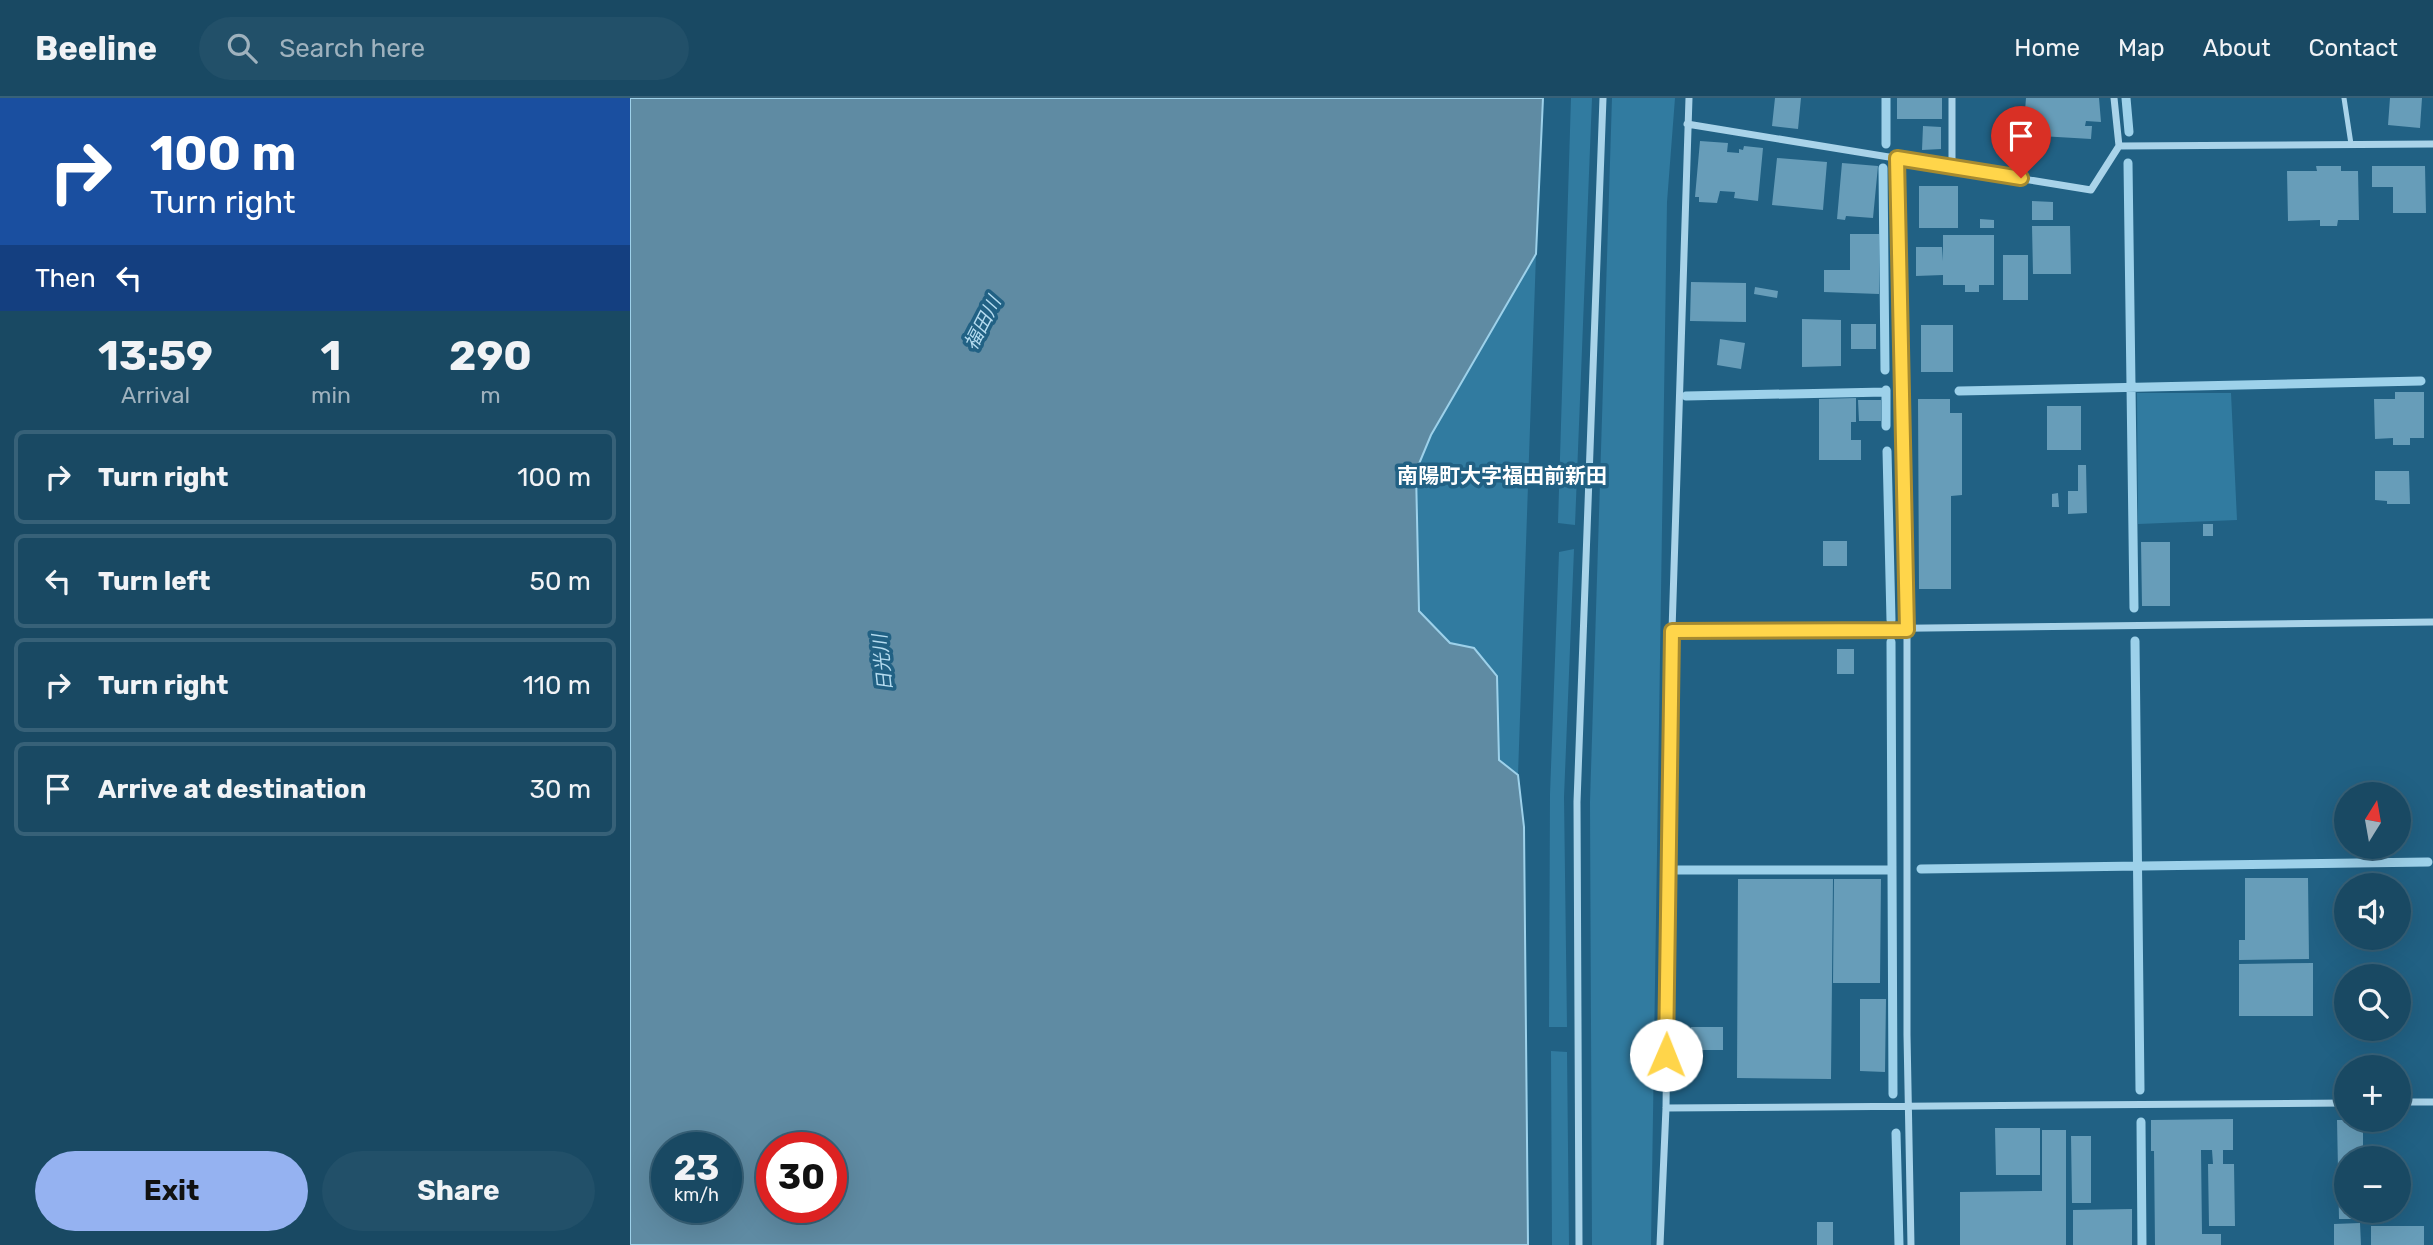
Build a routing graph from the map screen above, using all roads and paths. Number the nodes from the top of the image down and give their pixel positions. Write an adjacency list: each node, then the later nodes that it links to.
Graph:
1 (1603, 98): 20 (street)
2 (1689, 98): 6 (street)
3 (1952, 98): 11 (street)
4 (2114, 98): 9 (street)
5 (2344, 98): 7 (lane)
6 (1687, 124): 10 (street); 14 (street)
7 (2351, 144): 8 (street); 9 (street)
8 (2433, 144)
9 (2119, 146): 11 (street)
10 (1897, 158): 11 (street); 13 (street)
11 (1952, 167)
12 (2433, 622): 13 (street)
13 (1907, 630): 14 (street); 18 (street)
14 (1672, 631): 19 (street)
15 (2411, 1102): 16 (street)
16 (2433, 1102)
17 (2334, 1103): 18 (street)
18 (1908, 1107): 19 (street); 22 (street)
19 (1665, 1108): 21 (street)
20 (1579, 1245)
21 (1660, 1245)
22 (1911, 1245)

